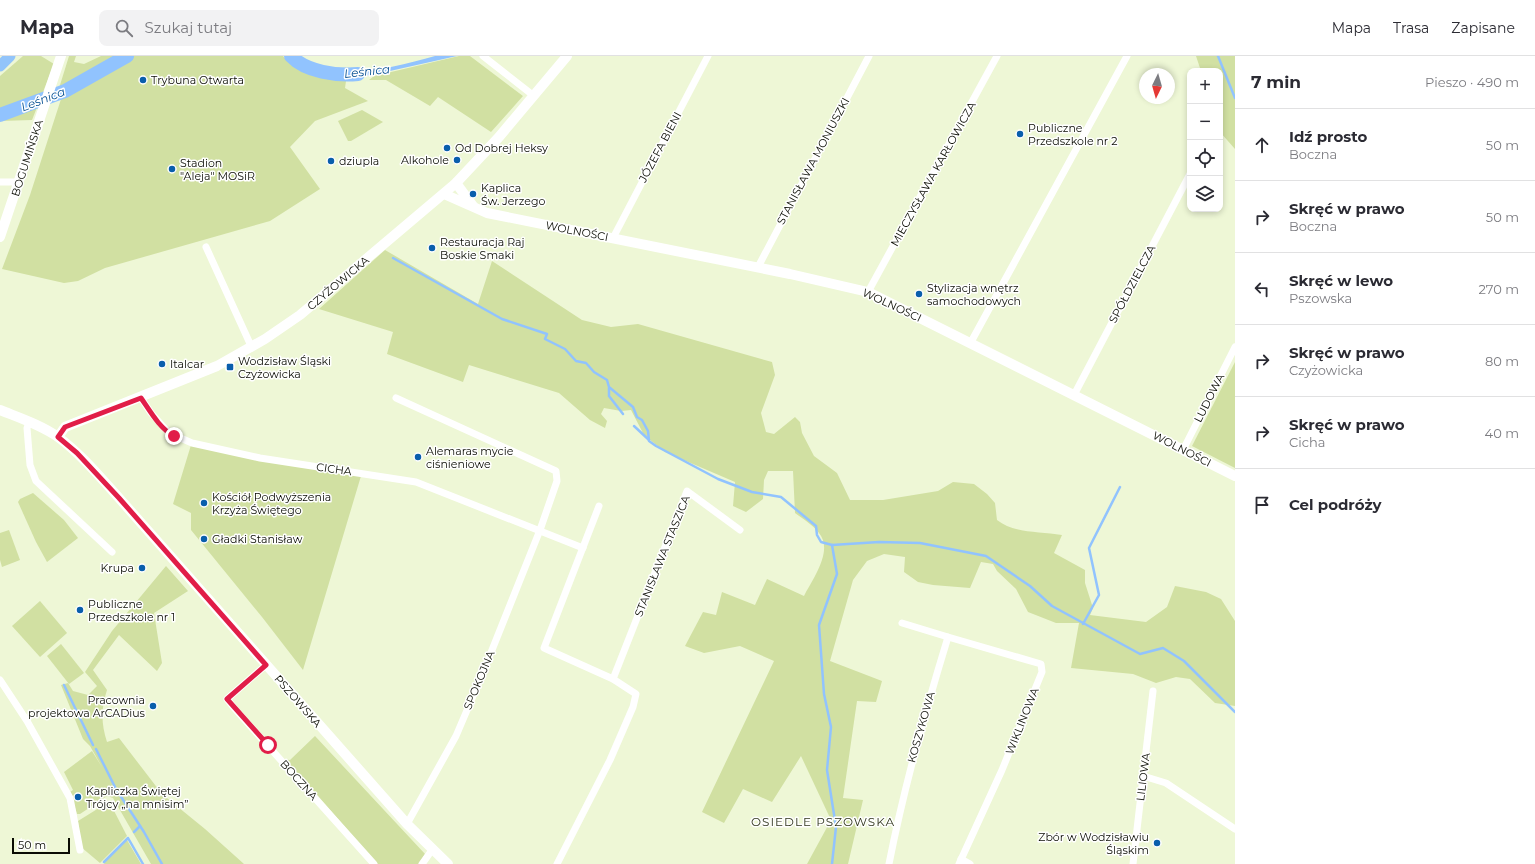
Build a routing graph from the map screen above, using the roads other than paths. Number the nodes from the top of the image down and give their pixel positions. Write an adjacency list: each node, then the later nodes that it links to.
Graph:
1 (10, 56): 9 (main road)
2 (61, 56): 13 (street, BOGUMIŃSKA)
3 (483, 56): 10 (street)
4 (567, 56): 10 (street, CZYŻOWICKA)
5 (708, 56): 18 (street, JÓZEFA BIENI)
6 (869, 56): 20 (street, STANISŁAWA MONIUSZKI)
7 (997, 56): 21 (street, MIECZYSŁAWA KARŁOWICZA)
8 (1127, 56): 22 (street)
9 (0, 66)
10 (534, 96): 14 (street, CZYŻOWICKA)
11 (1189, 176): 25 (street, SPÓŁDZIELCZA)
12 (0, 182): 13 (street)
13 (18, 182): 17 (street, BOGUMIŃSKA)
14 (456, 183): 15 (street, CZYŻOWICKA); 16 (street)
15 (444, 194): 16 (street, WOLNOŚCI); 24 (street, CZYŻOWICKA)
16 (473, 206): 18 (street, WOLNOŚCI)
17 (0, 237)
18 (613, 238): 20 (street, WOLNOŚCI)
19 (206, 247): 24 (street)
20 (758, 267): 21 (street, WOLNOŚCI)
21 (868, 292): 22 (street, WOLNOŚCI)
22 (970, 342): 25 (street, WOLNOŚCI)
23 (1235, 347): 31 (street, LUDOWA)
24 (252, 348): 26 (street, CZYŻOWICKA)
25 (1074, 394): 31 (street, WOLNOŚCI)
26 (141, 398): 30 (street, CZYŻOWICKA); 34 (street, CICHA)
27 (396, 398): 34 (street)
28 (0, 410): 29 (street, PSZOWSKA)
29 (30, 422): 30 (street, PSZOWSKA); 37 (street)
30 (58, 437): 40 (street, PSZOWSKA)
31 (1183, 450): 32 (street, WOLNOŚCI)
32 (1235, 476)
33 (599, 506): 36 (street)
34 (540, 530): 36 (street, CICHA); 45 (street, SPOKOJNA)
35 (740, 530): 42 (street, STANISŁAWA STASZICA)
36 (583, 548): 42 (street)
37 (112, 552)
38 (902, 623): 39 (street)
39 (948, 637): 49 (street, WIKLINOWA); 54 (street, KOSZYKOWA)
40 (266, 665): 45 (street, PSZOWSKA); 50 (street, BOCZNA)
41 (0, 680): 47 (street)
42 (613, 680): 53 (street)
43 (1153, 691): 44 (street, LILIOWA)
44 (1143, 776): 46 (street); 56 (street, LILIOWA)
45 (407, 824): 48 (street, PSZOWSKA)
46 (1235, 829)
47 (80, 850)
48 (432, 850): 51 (street); 52 (street, PSZOWSKA)
49 (960, 861): 55 (street)
50 (374, 864)
51 (422, 864)
52 (448, 864)
53 (557, 864)
54 (888, 864)
55 (970, 864)
56 (1133, 864)

